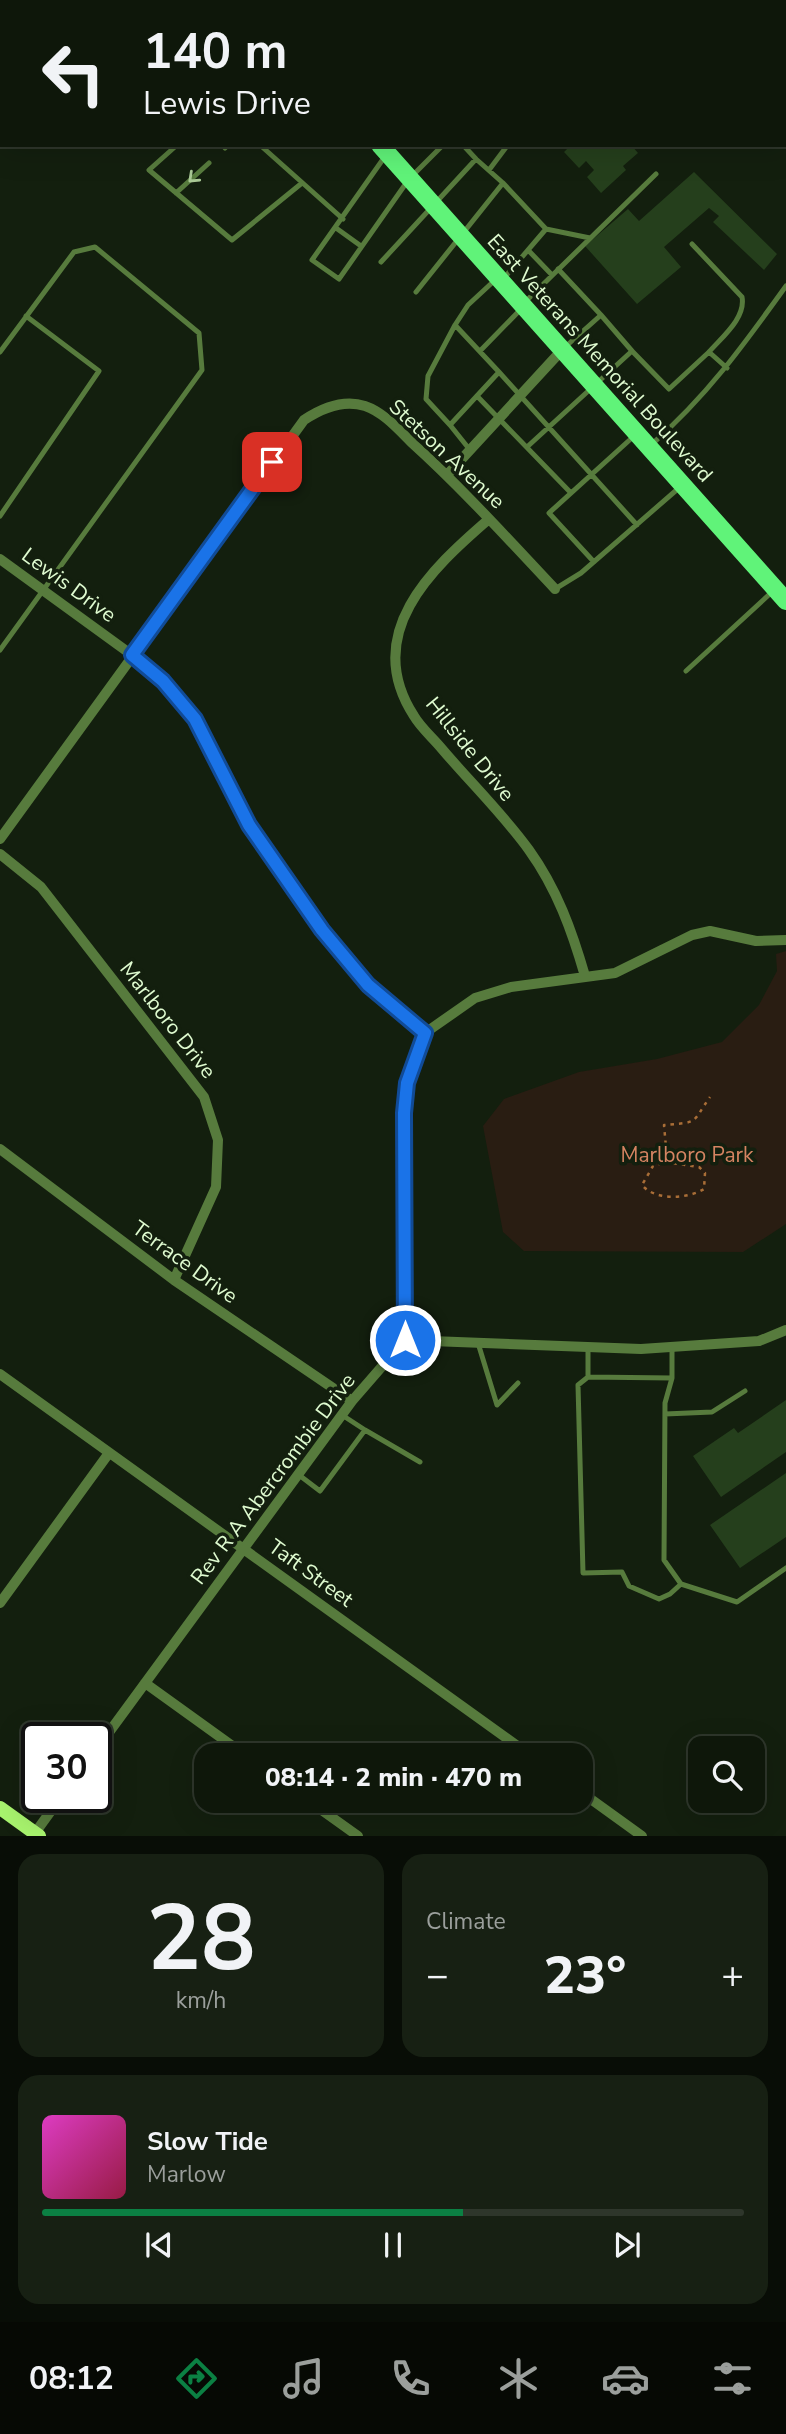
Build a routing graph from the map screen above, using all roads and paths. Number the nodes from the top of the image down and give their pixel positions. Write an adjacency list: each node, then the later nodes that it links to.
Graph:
1 (175, 147): 14 (lane)
2 (262, 147): 12 (lane)
3 (441, 147): 11 (lane)
4 (465, 147): 7 (lane)
5 (506, 147): 9 (lane)
6 (386, 148): 11 (main road, East Veterans Memorial Boulevard); 16 (lane)
7 (476, 159): 9 (lane); 15 (lane)
8 (209, 163): 14 (lane, one-way to 14)
9 (489, 170): 13 (lane)
10 (656, 174): 20 (lane)
11 (409, 178): 15 (main road, East Veterans Memorial Boulevard); 22 (lane)
12 (302, 183): 14 (lane); 16 (lane)
13 (503, 183): 18 (lane); 19 (lane)
14 (176, 193)
15 (435, 207): 19 (main road, East Veterans Memorial Boulevard); 24 (lane)
16 (343, 219): 17 (lane)
17 (336, 228): 22 (lane); 22 (lane)
18 (545, 229): 20 (lane); 23 (lane)
19 (460, 236): 27 (main road, East Veterans Memorial Boulevard); 29 (lane)
20 (590, 238): 25 (lane)
21 (692, 244): 38 (lane)
22 (361, 246)
23 (528, 250): 26 (lane); 27 (lane)
24 (381, 262)
25 (558, 269): 26 (lane); 31 (lane)
26 (552, 275): 30 (lane)
27 (499, 280): 30 (main road, East Veterans Memorial Boulevard); 33 (lane)
28 (786, 286): 39 (lane)
29 (416, 292)
30 (522, 306): 34 (main road, East Veterans Memorial Boulevard); 35 (lane)
31 (601, 315): 34 (lane); 36 (lane)
32 (26, 316): 37 (lane); 54 (lane); 60 (lane)
33 (456, 326): 35 (lane); 45 (lane)
34 (562, 350): 41 (main road, East Veterans Memorial Boulevard); 42 (street)
35 (480, 351): 40 (lane)
36 (632, 351): 38 (lane); 41 (lane)
37 (0, 352)
38 (709, 352): 39 (lane)
39 (727, 369): 47 (lane)
40 (499, 372): 42 (lane); 43 (lane)
41 (594, 386): 46 (lane); 47 (main road, East Veterans Memorial Boulevard)
42 (520, 395): 44 (street); 46 (lane)
43 (477, 396): 44 (lane); 45 (lane)
44 (499, 418): 48 (lane); 49 (street)
45 (450, 425): 49 (lane)
46 (549, 427): 48 (lane); 50 (lane)
47 (643, 441): 50 (lane); 52 (main road, East Veterans Memorial Boulevard)
48 (527, 447): 53 (lane)
49 (470, 450): 51 (street)
50 (592, 474): 53 (lane); 56 (lane)
51 (447, 475): 55 (street, Stetson Avenue); 63 (street, Stetson Avenue)
52 (682, 485): 56 (lane); 61 (main road, East Veterans Memorial Boulevard)
53 (571, 493): 58 (lane)
54 (0, 516)
55 (489, 519): 59 (street, Stetson Avenue); 68 (street, Hillside Drive)
56 (637, 525): 58 (lane)
57 (0, 559): 60 (street, Lewis Drive)
58 (593, 562): 59 (lane)
59 (555, 589)
60 (43, 591): 62 (lane); 63 (street, Lewis Drive)
61 (781, 595): 64 (lane)
62 (0, 650)
63 (132, 655): 65 (street, Stetson Avenue); 69 (street, Lewis Drive)
64 (686, 671)
65 (0, 839)
66 (0, 854): 75 (street, Marlboro Drive)
67 (786, 940): 68 (street)
68 (586, 976): 69 (street)
69 (425, 1033): 77 (street)
70 (710, 1097): 73 (path)
71 (0, 1149): 75 (street, Terrace Drive)
72 (623, 1151): 73 (path)
73 (667, 1156): 74 (path)
74 (666, 1162): 74 (path)
75 (174, 1280): 86 (street, Terrace Drive)
76 (786, 1330): 80 (street)
77 (405, 1340): 78 (street); 86 (street, Rev R A Abercrombie Drive)
78 (478, 1343): 79 (street); 84 (lane)
79 (588, 1347): 80 (street); 82 (lane)
80 (672, 1347): 83 (lane)
81 (0, 1374): 90 (street, Taft Street)
82 (588, 1377): 83 (lane); 95 (lane)
83 (672, 1378): 87 (lane)
84 (518, 1383)
85 (745, 1391): 87 (lane)
86 (352, 1401): 88 (street, Rev R A Abercrombie Drive)
87 (665, 1414): 95 (lane)
88 (342, 1415): 89 (lane); 92 (street, Rev R A Abercrombie Drive)
89 (365, 1430): 91 (lane); 92 (lane)
90 (109, 1453): 93 (street, Taft Street); 96 (street)
91 (420, 1462)
92 (299, 1475): 93 (street, Rev R A Abercrombie Drive)
93 (245, 1549): 97 (street, Rev R A Abercrombie Drive); 100 (street, Taft Street)
94 (786, 1568): 95 (lane)
95 (681, 1584)
96 (0, 1603)
97 (145, 1684): 98 (street, Rev R A Abercrombie Drive); 99 (street)
98 (112, 1728)
99 (228, 1743)
100 (513, 1743)
101 (593, 1801): 107 (street)
102 (0, 1808): 105 (street)
103 (51, 1813): 105 (street)
104 (326, 1813): 106 (street)
105 (37, 1834)
106 (358, 1836)
107 (642, 1836)

